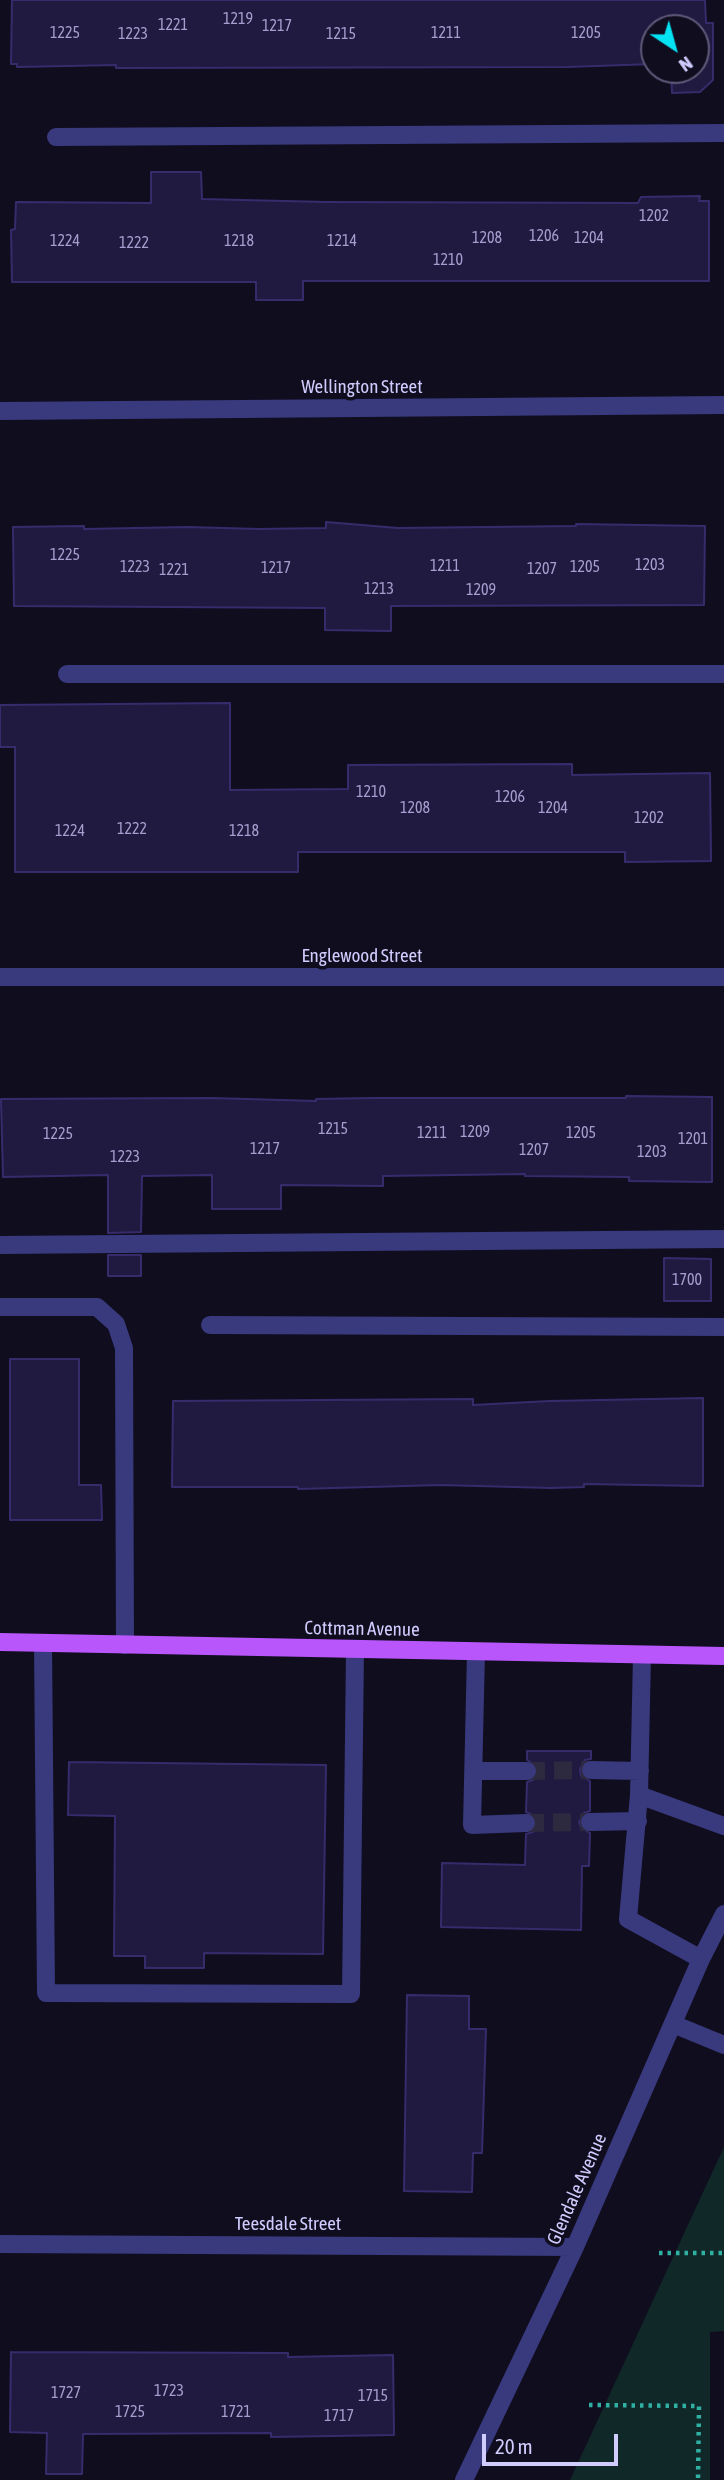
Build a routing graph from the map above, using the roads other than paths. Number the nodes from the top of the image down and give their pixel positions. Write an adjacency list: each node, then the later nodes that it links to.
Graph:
1 (724, 133): 2 (street)
2 (56, 137)
3 (724, 405): 4 (street, Wellington Street)
4 (0, 411)
5 (67, 674): 6 (street)
6 (724, 674)
7 (0, 977): 8 (street, Englewood Street)
8 (724, 977)
9 (724, 1239): 10 (street)
10 (0, 1245)
11 (0, 1307): 16 (street)
12 (210, 1325): 13 (street)
13 (724, 1327)
14 (0, 1643): 15 (main road, Cottman Avenue)
15 (43, 1643): 16 (main road, Cottman Avenue); 17 (street)
16 (125, 1645): 17 (main road, Cottman Avenue)
17 (355, 1650): 18 (main road, Cottman Avenue)
18 (476, 1652): 19 (main road, Cottman Avenue); 23 (street)
19 (642, 1655): 20 (main road, Cottman Avenue); 22 (street)
20 (724, 1656)
21 (591, 1770): 22 (street)
22 (640, 1770): 25 (street)
23 (474, 1771): 24 (street); 28 (street)
24 (527, 1771)
25 (639, 1795): 26 (street); 29 (street)
26 (638, 1821): 27 (street); 31 (street)
27 (590, 1822)
28 (526, 1823)
29 (724, 1826)
30 (724, 1914): 31 (street, Glendale Avenue)
31 (701, 1959): 32 (street, Glendale Avenue)
32 (673, 2024): 33 (street); 35 (street, Glendale Avenue)
33 (724, 2045)
34 (0, 2244): 35 (street, Teesdale Street)
35 (575, 2247): 36 (street, Glendale Avenue)
36 (464, 2480)

